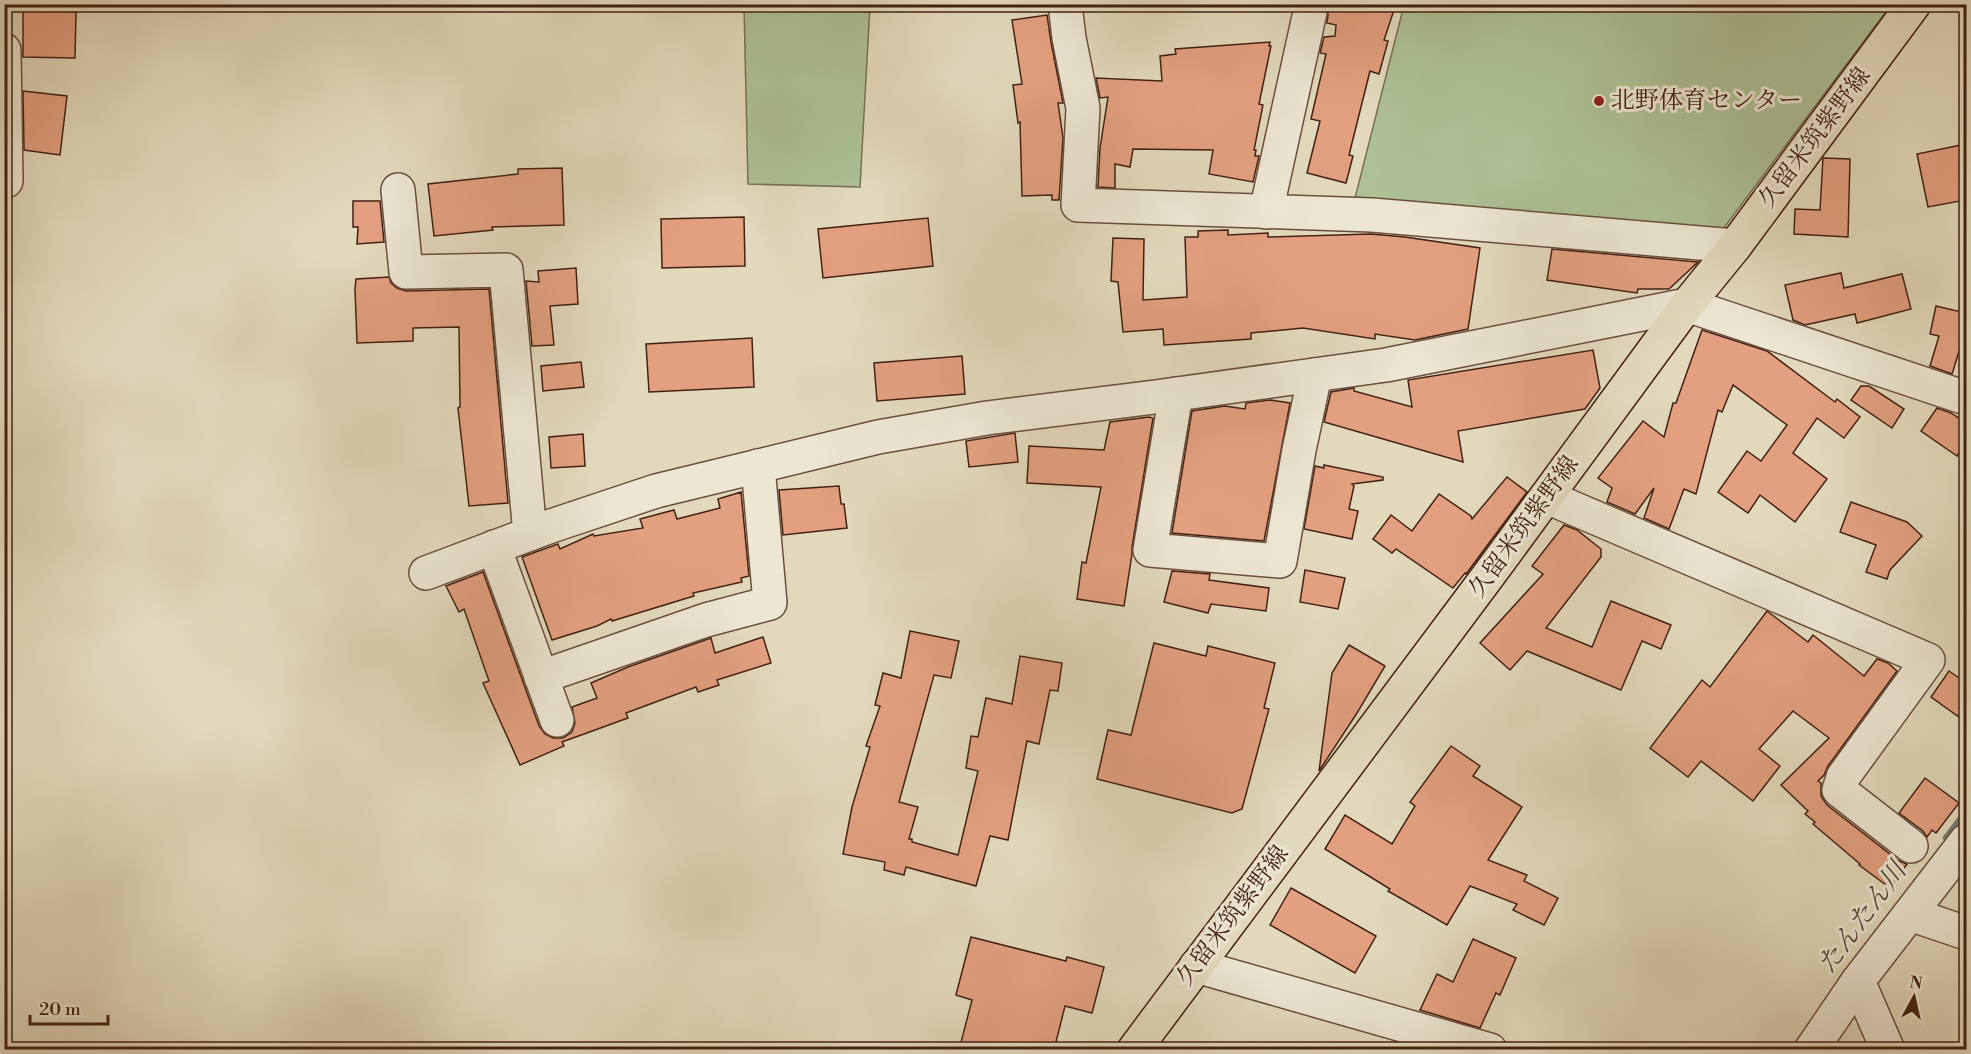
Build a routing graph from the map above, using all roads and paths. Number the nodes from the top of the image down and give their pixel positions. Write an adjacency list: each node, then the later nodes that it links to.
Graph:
1 (1065, 4): 7 (street)
2 (1914, 4): 8 (main road, 久留米筑紫野線)
3 (1310, 12): 7 (street)
4 (4, 50): 5 (street)
5 (6, 182)
6 (398, 190): 15 (street)
7 (1266, 212): 8 (street)
8 (1735, 246): 9 (main road, 久留米筑紫野線)
9 (1687, 305): 10 (street); 12 (street); 14 (main road, 久留米筑紫野線)
10 (1315, 375): 11 (street); 11 (street)
11 (1176, 394): 13 (street)
12 (1966, 398)
13 (758, 466): 15 (street); 18 (street)
14 (1546, 497): 21 (street); 24 (main road, 久留米筑紫野線)
15 (530, 534): 16 (street)
16 (494, 547): 17 (street); 18 (street)
17 (426, 573)
18 (541, 676): 19 (street)
19 (557, 720)
20 (1966, 841): 22 (street)
21 (1911, 846)
22 (1910, 914): 23 (street); 25 (street)
23 (1966, 933)
24 (1196, 966): 26 (street); 27 (main road, 久留米筑紫野線)
25 (1858, 981): 29 (street); 30 (street)
26 (1416, 1040): 28 (street)
27 (1134, 1050)
28 (1490, 1050)
29 (1811, 1050)
30 (1888, 1050)

